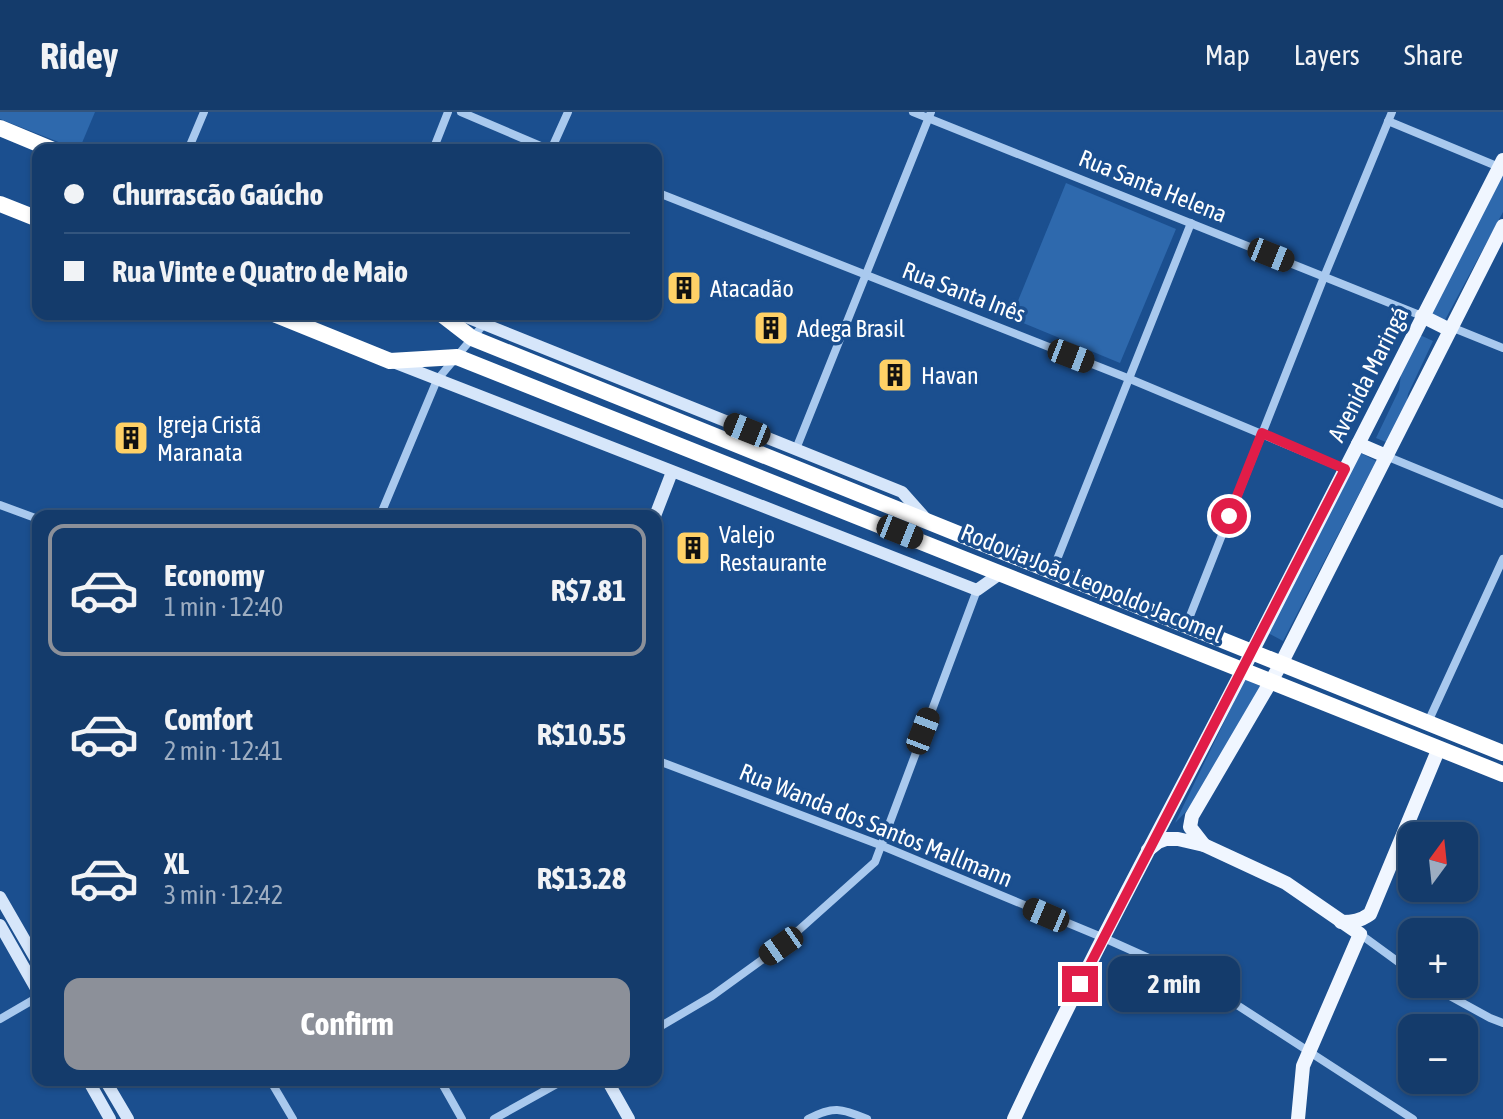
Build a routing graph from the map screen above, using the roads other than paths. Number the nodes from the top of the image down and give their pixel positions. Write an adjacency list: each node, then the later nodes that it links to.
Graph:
1 (204, 112): 10 (street)
2 (448, 112): 11 (street)
3 (461, 112): 12 (street)
4 (568, 112): 13 (street)
5 (913, 112): 6 (street, Rua Santa Helena)
6 (930, 115): 18 (street, Rua Santa Helena); 20 (street)
7 (1390, 117): 14 (street); 21 (street)
8 (0, 128): 9 (highway)
9 (38, 144)
10 (191, 144)
11 (435, 144)
12 (537, 144)
13 (554, 144)
14 (1501, 164): 22 (main road, Avenida Maringá)
15 (662, 194): 20 (street, Rua Santa Inês)
16 (0, 204): 17 (highway)
17 (32, 217)
18 (1191, 223): 21 (street, Rua Santa Helena); 32 (street)
19 (1503, 226): 27 (main road)
20 (866, 275): 32 (street, Rua Santa Inês); 36 (street)
21 (1324, 277): 22 (street, Rua Santa Helena); 34 (street)
22 (1422, 316): 27 (main road); 35 (main road, Avenida Maringá)
23 (288, 320): 31 (highway, Rodovia João Leopoldo Jacomel)
24 (449, 320): 28 (highway, Rodovia João Leopoldo Jacomel)
25 (485, 320): 28 (street)
26 (488, 320): 36 (street, Rodovia João Leopoldo Jacomel)
27 (1450, 328): 29 (street); 37 (main road)
28 (472, 338): 30 (street); 45 (highway, Rodovia João Leopoldo Jacomel)
29 (1503, 348)
30 (457, 357): 31 (highway, Rodovia João Leopoldo Jacomel); 33 (street); 48 (highway, Rodovia João Leopoldo Jacomel)
31 (390, 361): 33 (street, Rodovia João Leopoldo Jacomel)
32 (1130, 379): 34 (street, Rua Santa Inês); 47 (street)
33 (437, 380): 39 (street, Rodovia João Leopoldo Jacomel); 42 (street)
34 (1262, 433): 38 (street, Rua Santa Inês); 50 (street)
35 (1358, 444): 37 (main road); 38 (main road, Avenida Maringá)
36 (796, 449): 45 (street, Rodovia João Leopoldo Jacomel)
37 (1386, 456): 40 (street); 52 (main road)
38 (1345, 469): 51 (main road, Avenida Maringá)
39 (672, 472): 43 (street); 49 (street, Rodovia João Leopoldo Jacomel)
40 (1503, 504)
41 (0, 505): 44 (street)
42 (383, 510)
43 (657, 510)
44 (32, 517)
45 (931, 524): 47 (highway, Rodovia João Leopoldo Jacomel)
46 (1503, 559): 55 (street)
47 (1052, 572): 50 (highway, Rodovia João Leopoldo Jacomel)
48 (1001, 573): 49 (street); 53 (highway, Rodovia João Leopoldo Jacomel)
49 (977, 590): 60 (street)
50 (1186, 626): 51 (highway, Rodovia João Leopoldo Jacomel)
51 (1252, 653): 52 (highway, Rodovia João Leopoldo Jacomel); 53 (main road, Avenida Maringá)
52 (1281, 664): 54 (main road); 55 (highway, Rodovia João Leopoldo Jacomel)
53 (1243, 669): 54 (highway, Rodovia João Leopoldo Jacomel); 62 (main road, Avenida Maringá)
54 (1272, 681): 56 (highway, Rodovia João Leopoldo Jacomel); 61 (main road)
55 (1428, 723): 57 (highway, Rodovia João Leopoldo Jacomel)
56 (1439, 748): 59 (highway, Rodovia João Leopoldo Jacomel); 64 (main road)
57 (1503, 753)
58 (662, 762): 60 (street, Rua Wanda dos Santos Mallmann)
59 (1503, 774)
60 (880, 845): 67 (street, Rua Wanda dos Santos Mallmann); 75 (street)
61 (1204, 845): 62 (main road); 64 (main road)
62 (1148, 850): 67 (main road, Avenida Maringá)
63 (0, 897): 68 (street)
64 (1341, 922): 66 (main road)
65 (0, 925): 70 (street)
66 (1360, 934): 69 (street); 76 (main road)
67 (1104, 938): 76 (street, Rua Wanda dos Santos Mallmann); 91 (main road, Avenida Maringá)
68 (32, 953)
69 (1398, 962)
70 (32, 984)
71 (1454, 998): 74 (street)
72 (32, 999): 73 (street)
73 (0, 1019)
74 (1503, 1023)
75 (662, 1025)
76 (1310, 1052): 92 (main road); 93 (street, Rua Wanda dos Santos Mallmann)
77 (91, 1086): 83 (street)
78 (109, 1086): 84 (street)
79 (274, 1086): 85 (street)
80 (443, 1086): 86 (street)
81 (553, 1086): 87 (street)
82 (610, 1086): 88 (street)
83 (110, 1119)
84 (128, 1119)
85 (293, 1119)
86 (462, 1119)
87 (494, 1119)
88 (629, 1119)
89 (808, 1119): 90 (street)
90 (867, 1119)
91 (1014, 1119)
92 (1298, 1119)
93 (1413, 1119)

